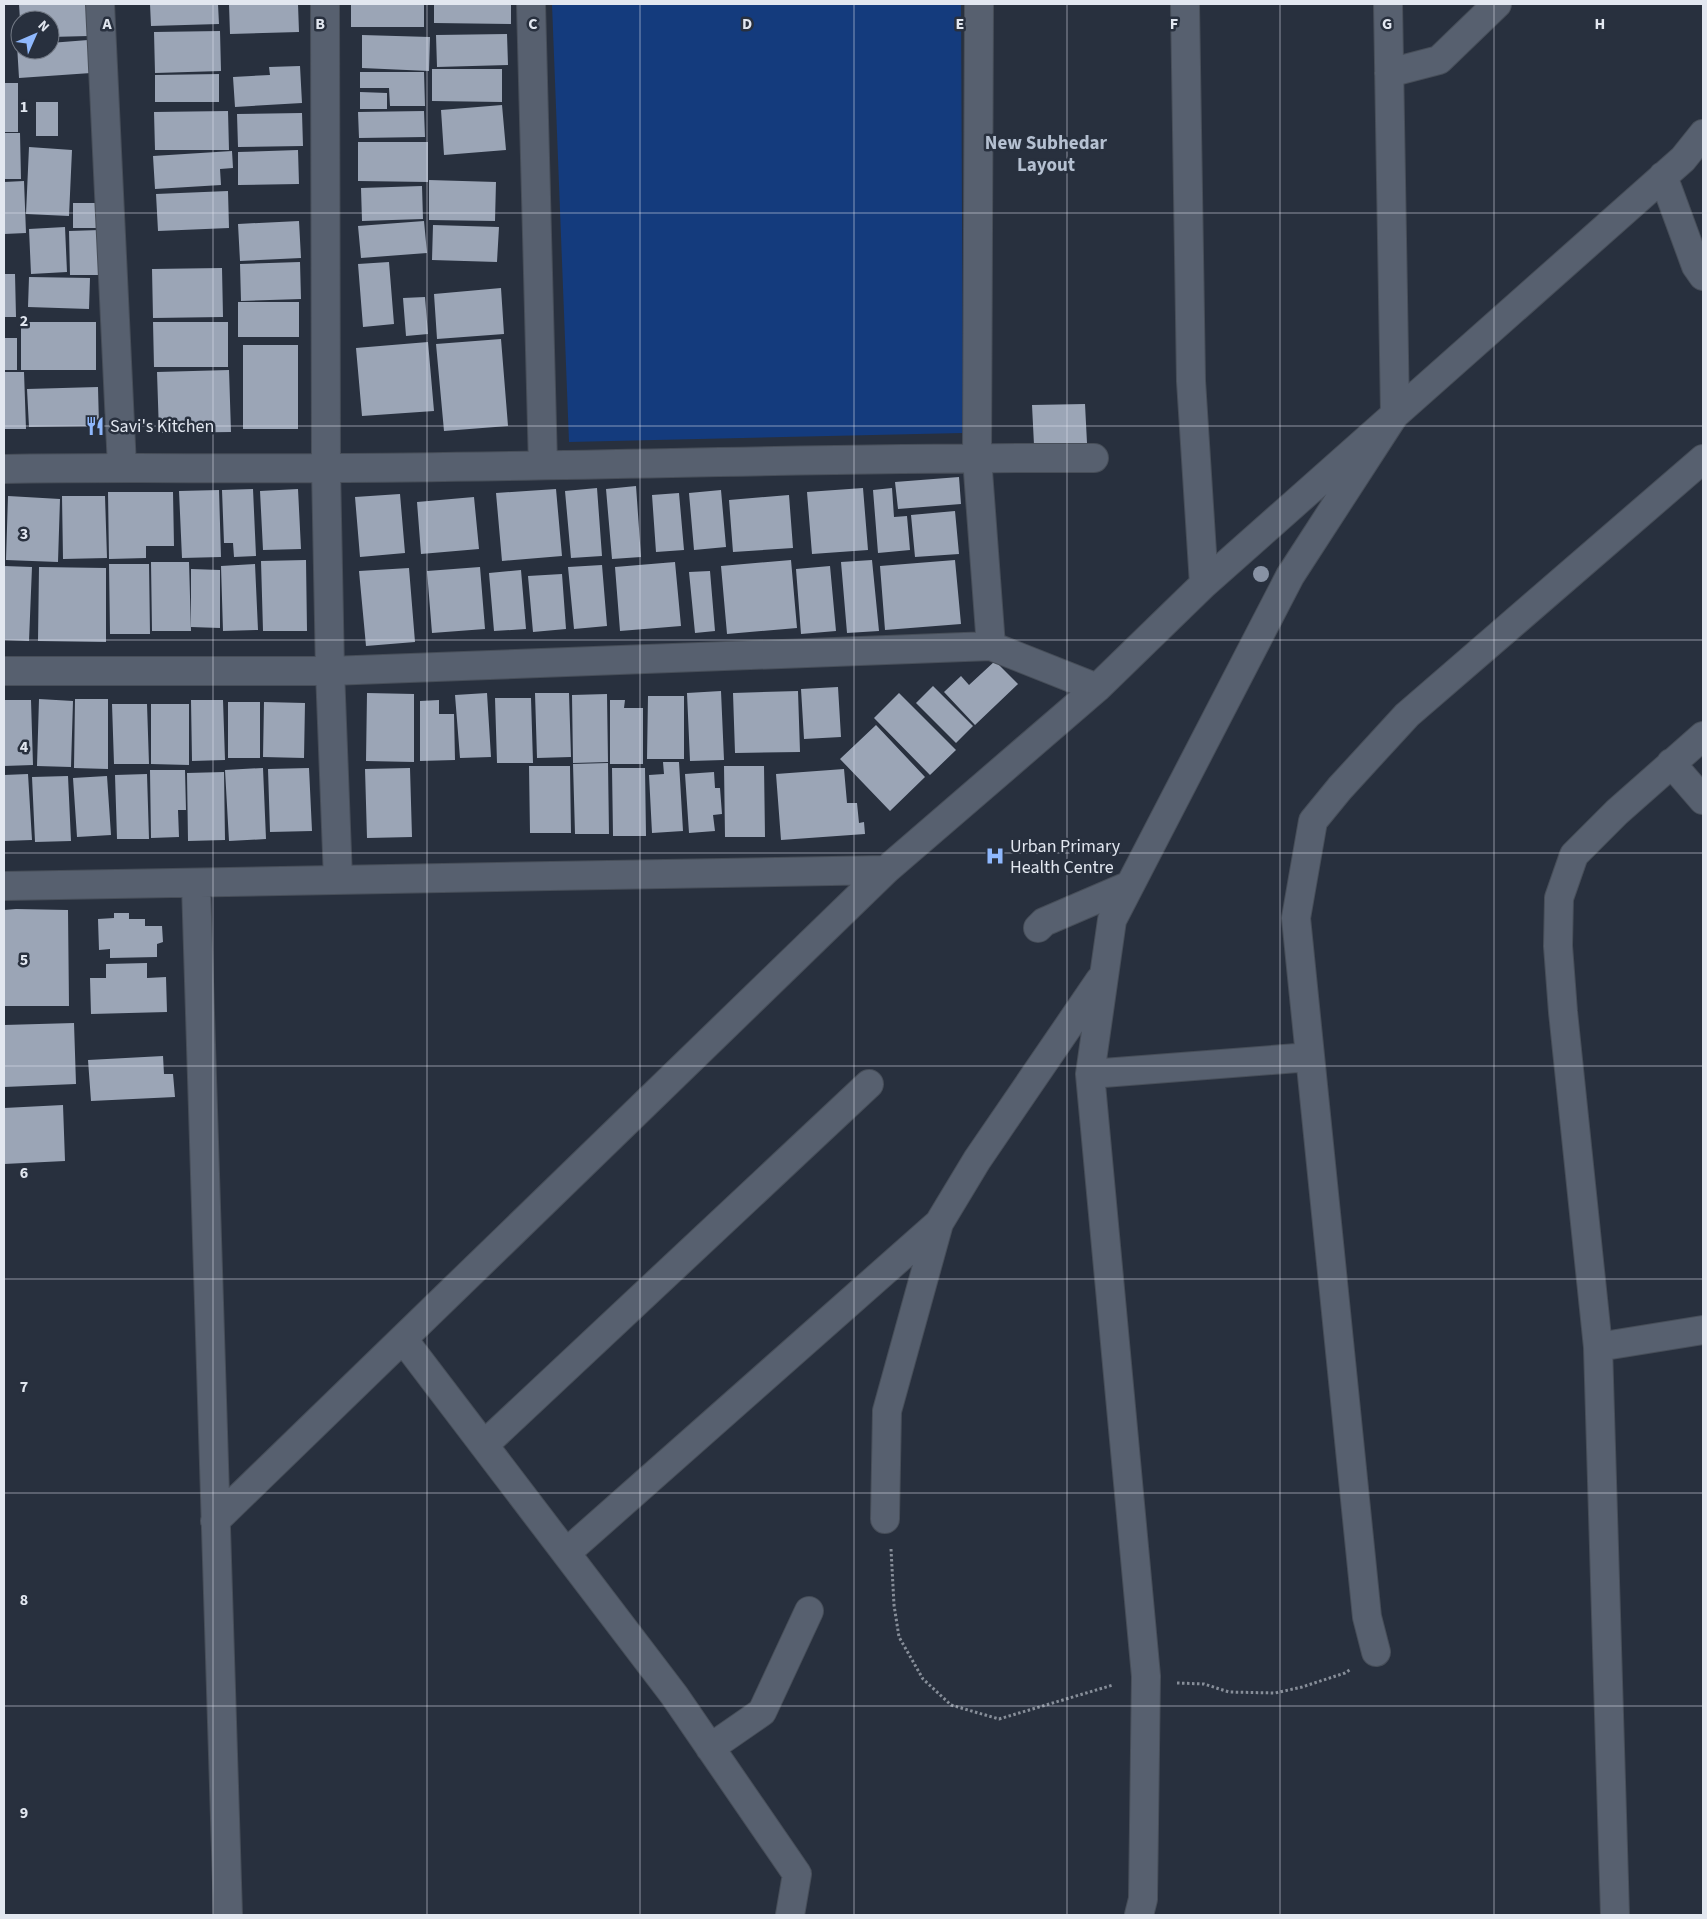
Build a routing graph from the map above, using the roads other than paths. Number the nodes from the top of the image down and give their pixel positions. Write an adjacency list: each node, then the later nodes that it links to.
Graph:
1 (100, 4): 17 (street)
2 (325, 4): 18 (street)
3 (531, 4): 16 (street)
4 (979, 4): 13 (street)
5 (1185, 4): 20 (street)
6 (1388, 4): 8 (street)
7 (1498, 4): 8 (street)
8 (1389, 73): 12 (street)
9 (1703, 134): 10 (street)
10 (1663, 176): 11 (street); 12 (street)
11 (1703, 276)
12 (1395, 414): 20 (street); 31 (street)
13 (977, 458): 14 (street); 16 (street); 21 (street)
14 (1094, 458)
15 (1703, 459): 35 (street)
16 (543, 465): 18 (street)
17 (122, 467): 18 (street); 19 (street)
18 (326, 468): 23 (street)
19 (4, 469)
20 (1204, 584): 24 (street)
21 (991, 646): 23 (street); 24 (street)
22 (4, 671): 23 (street)
23 (330, 671): 29 (street)
24 (1096, 688): 28 (street)
25 (1703, 736): 26 (street)
26 (1671, 763): 27 (street); 41 (street)
27 (1703, 800)
28 (886, 870): 29 (street); 40 (street)
29 (338, 879): 30 (street)
30 (196, 884): 32 (street); 44 (street)
31 (1130, 885): 33 (street); 34 (street)
32 (4, 886)
33 (1038, 928)
34 (1104, 975): 36 (street); 38 (street)
35 (1310, 1057): 36 (street); 47 (street)
36 (1090, 1074): 51 (street)
37 (869, 1084): 42 (street)
38 (939, 1223): 43 (street); 45 (street)
39 (1703, 1330): 41 (street)
40 (403, 1339): 42 (street); 44 (street)
41 (1598, 1346): 52 (street)
42 (484, 1445): 45 (street)
43 (884, 1519)
44 (216, 1521): 49 (street)
45 (566, 1553): 48 (street)
46 (809, 1611): 48 (street)
47 (1376, 1652)
48 (710, 1748): 50 (street)
49 (228, 1915)
50 (790, 1915)
51 (1140, 1915)
52 (1616, 1915)

